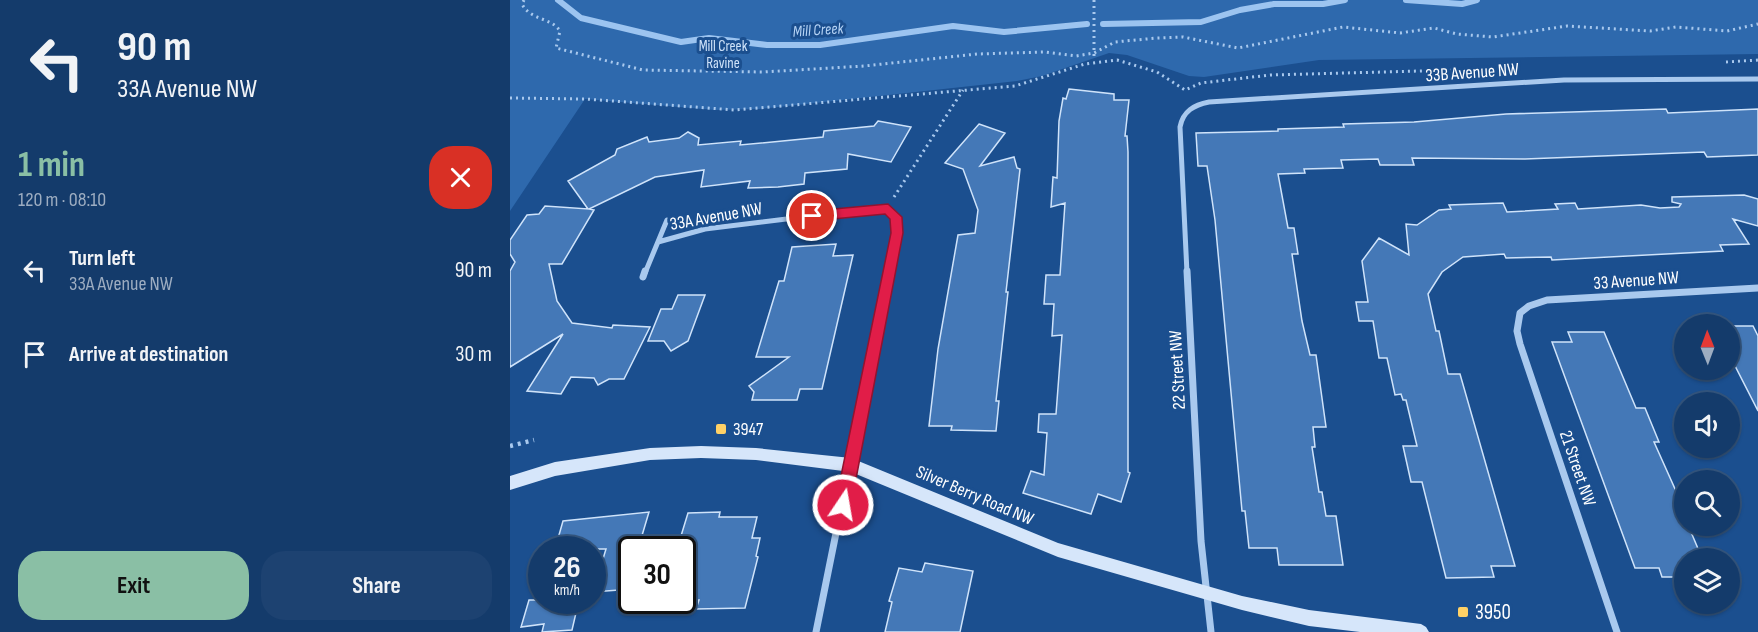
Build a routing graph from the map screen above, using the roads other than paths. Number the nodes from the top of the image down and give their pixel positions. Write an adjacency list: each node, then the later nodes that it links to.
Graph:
1 (1758, 79): 2 (street, 33B Avenue NW)
2 (1189, 110): 10 (street, 22 Street NW)
3 (667, 220): 4 (street, 33A Avenue NW)
4 (658, 242): 5 (street, 33A Avenue NW); 8 (street, 33A Avenue NW)
5 (643, 277)
6 (1758, 288): 7 (street, 33 Avenue NW)
7 (1520, 313): 14 (street, 21 Street NW)
8 (851, 465): 9 (street, Silver Berry Road NW); 10 (street, Silver Berry Road NW); 11 (street)
9 (510, 483)
10 (1207, 594): 12 (street, 22 Street NW); 13 (street, Silver Berry Road NW)
11 (816, 632)
12 (1211, 632)
13 (1421, 632)
14 (1617, 632)

